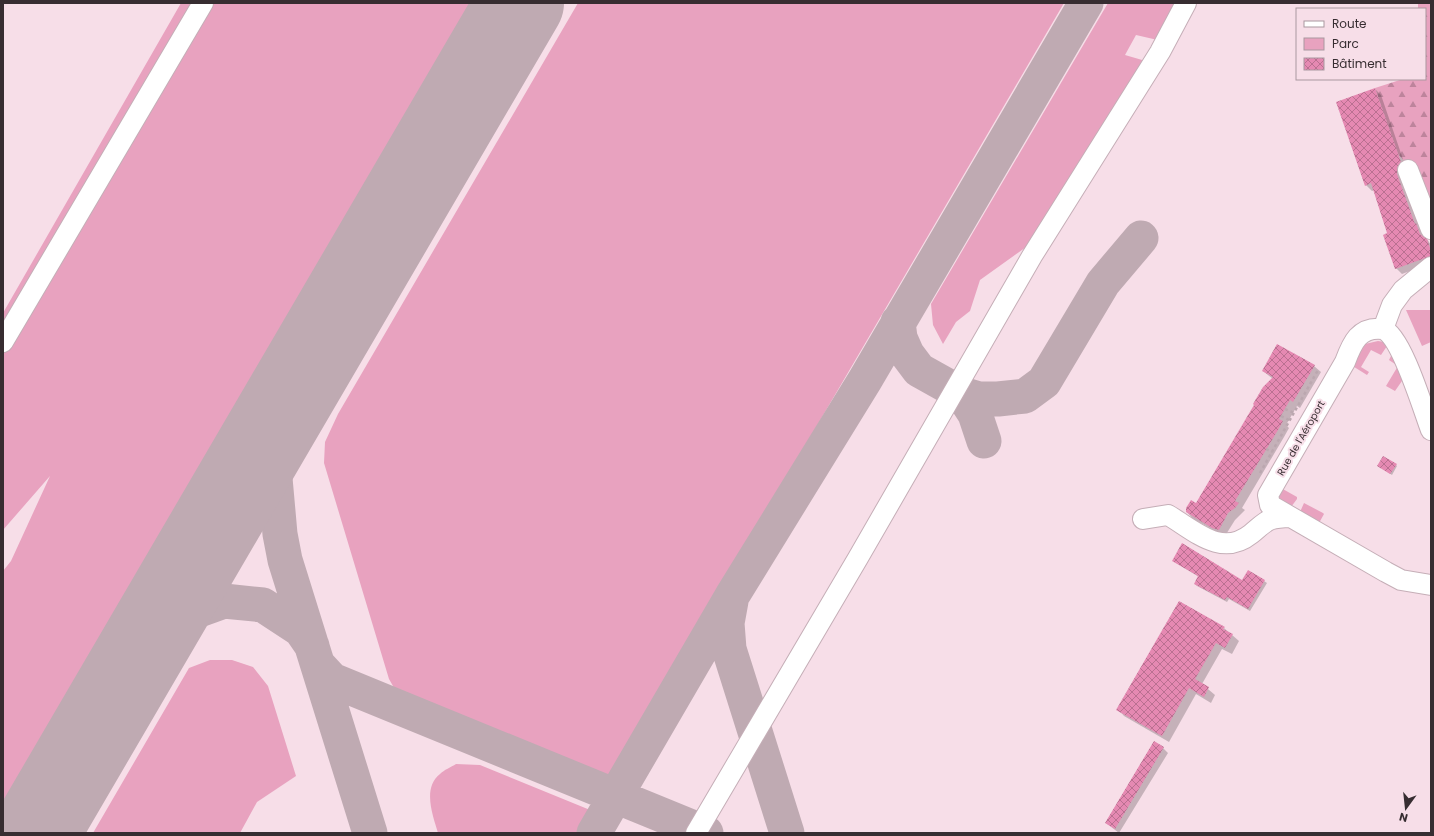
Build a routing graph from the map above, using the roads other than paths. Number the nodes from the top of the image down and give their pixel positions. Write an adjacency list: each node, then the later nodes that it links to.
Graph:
1 (203, 3): 7 (street)
2 (1186, 3): 12 (street)
3 (1408, 170): 4 (street)
4 (1431, 229)
5 (1431, 266): 6 (street)
6 (1383, 329): 8 (street); 9 (street, Rue de l'Aéroport)
7 (3, 342)
8 (1431, 430)
9 (1291, 517): 10 (street); 11 (street, Rue de l'Aéroport)
10 (1143, 518)
11 (1431, 585)
12 (696, 833)

